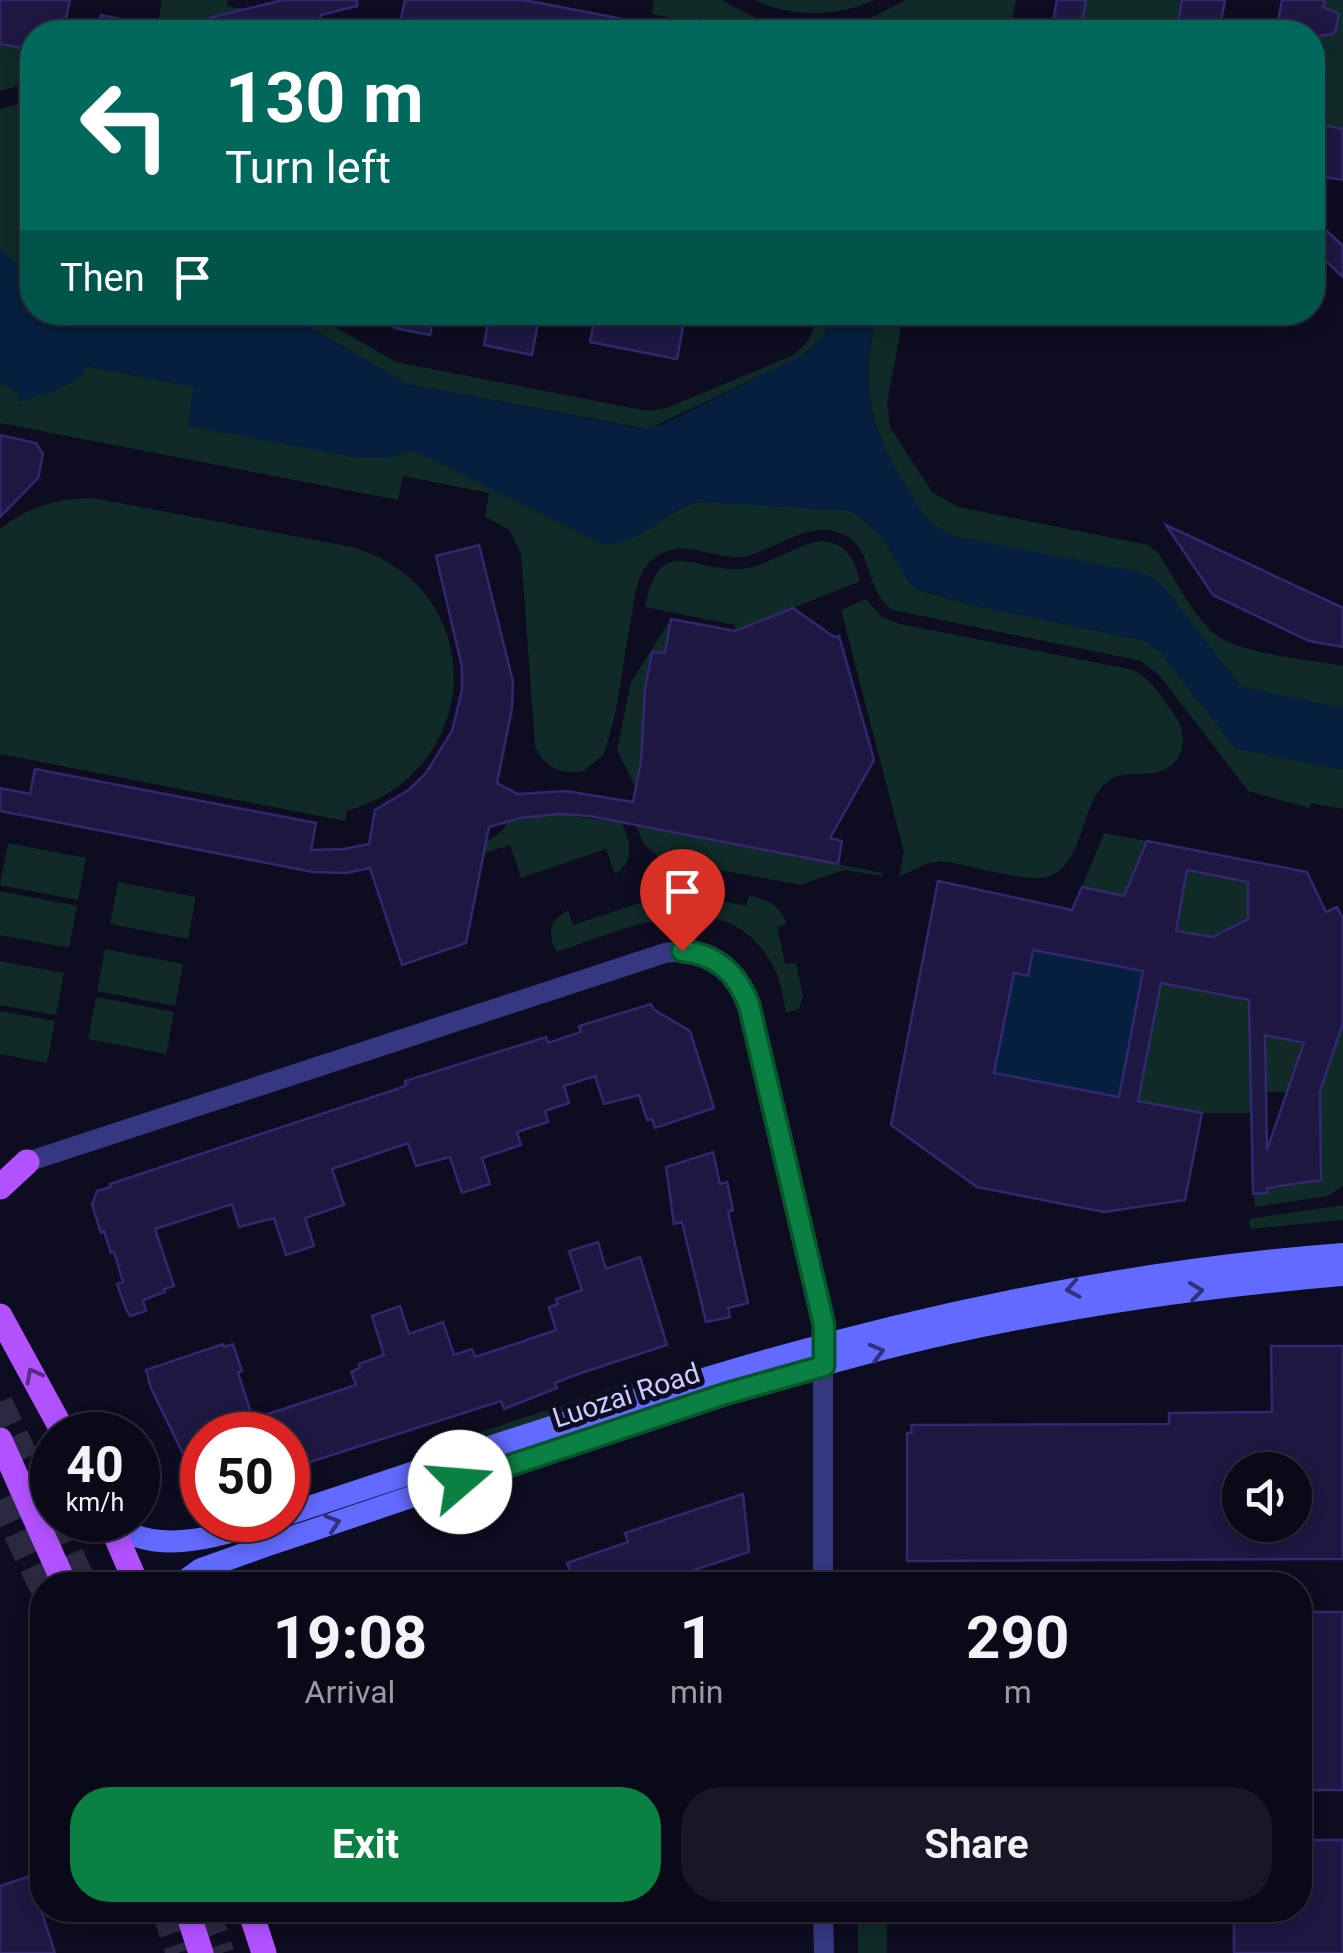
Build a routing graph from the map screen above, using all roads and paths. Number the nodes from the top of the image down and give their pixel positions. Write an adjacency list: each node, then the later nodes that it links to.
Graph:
1 (0, 1162): 2 (main road)
2 (27, 1162): 3 (main road); 7 (street)
3 (0, 1187)
4 (1343, 1254): 7 (main road, Luozai Road, one-way to 7)
5 (1343, 1275): 7 (main road, Luozai Road, one-way to 5)
6 (0, 1316): 8 (main road, one-way to 6)
7 (824, 1356): 10 (main road, Luozai Road); 14 (main road, Luozai Road, one-way to 7); 15 (street)
8 (52, 1412)
9 (0, 1440): 12 (main road)
10 (310, 1507)
11 (119, 1542): 13 (main road)
12 (58, 1572)
13 (132, 1572)
14 (197, 1572)
15 (824, 1572)
16 (190, 1922): 19 (main road)
17 (254, 1922): 20 (main road)
18 (824, 1922): 21 (street)
19 (201, 1953)
20 (264, 1953)
21 (824, 1953)

